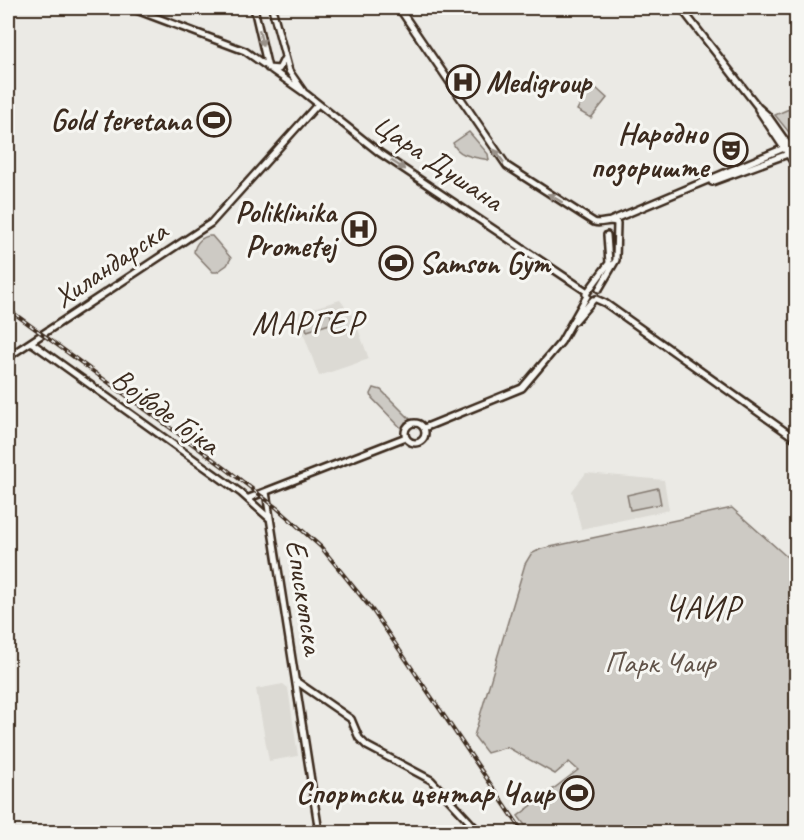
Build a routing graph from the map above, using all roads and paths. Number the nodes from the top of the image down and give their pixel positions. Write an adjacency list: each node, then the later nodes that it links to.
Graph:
1 (131, 8): 7 (street, Цара Душана)
2 (254, 8): 7 (street, one-way to 7)
3 (272, 8): 6 (street)
4 (399, 8): 14 (street, one-way to 4)
5 (681, 8): 11 (street)
6 (284, 59): 7 (street); 8 (street)
7 (268, 68): 8 (street, Цара Душана)
8 (306, 94): 9 (street, Цара Душана)
9 (318, 104): 18 (street, Цара Душана, one-way to 18); 21 (street, Хиландарска)
10 (796, 144): 11 (street)
11 (792, 151): 12 (street); 13 (street)
12 (796, 166)
13 (630, 213): 14 (street); 15 (street)
14 (608, 222): 15 (street); 17 (street)
15 (618, 226): 16 (street)
16 (616, 234): 17 (street); 19 (street)
17 (607, 235): 18 (street)
18 (588, 291): 19 (street); 19 (street); 20 (street)
19 (597, 296): 20 (street); 25 (street)
20 (574, 322): 23 (street)
21 (32, 343): 22 (street, Хиландарска); 27 (street, Војводе Гојка)
22 (8, 357)
23 (424, 428): 24 (street); 24 (street)
24 (406, 437): 26 (street)
25 (796, 439)
26 (266, 492): 27 (street); 28 (street, Епископска)
27 (249, 498): 28 (street, Војводе Гојка)
28 (270, 520): 29 (street, Епископска)
29 (296, 681): 30 (street, Епископска); 31 (street)
30 (319, 832)
31 (479, 832)

